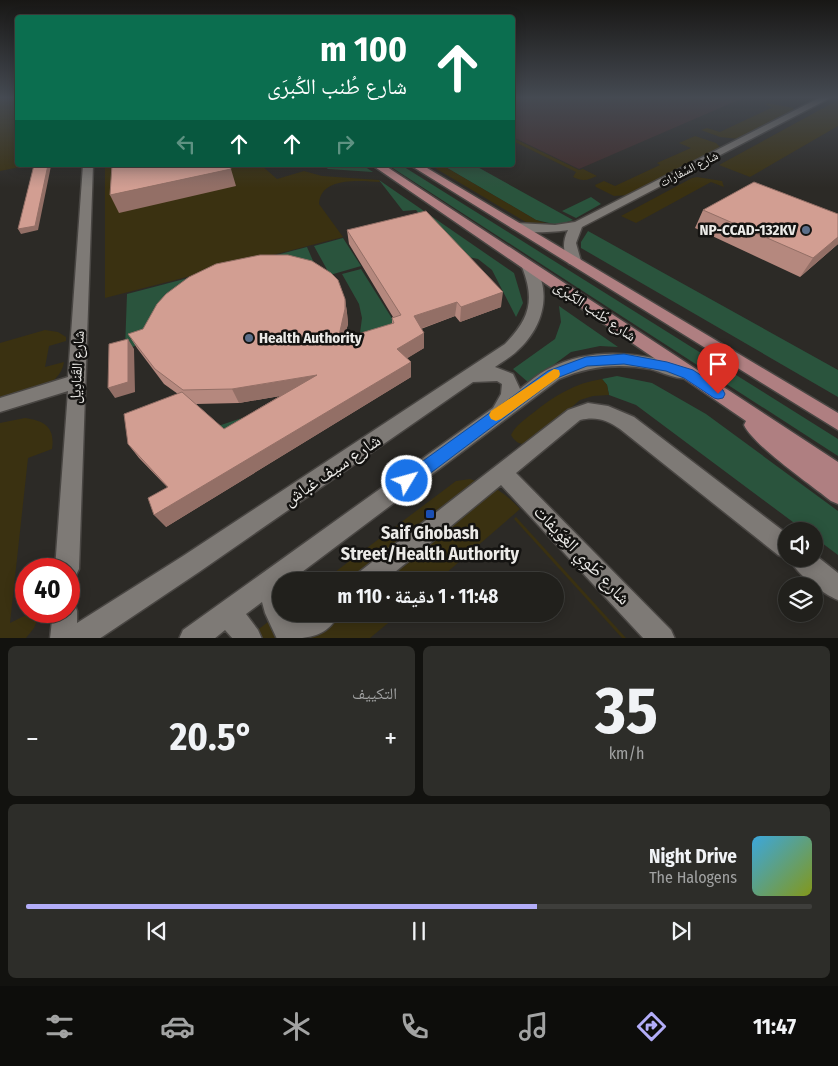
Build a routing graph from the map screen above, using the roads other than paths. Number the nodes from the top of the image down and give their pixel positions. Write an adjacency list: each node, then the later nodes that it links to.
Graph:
1 (768, 128): 6 (street, شارع السَّفارات)
2 (88, 167): 10 (street, شارع القَنادِيل)
3 (380, 167): 8 (main road, شارع طُنب الكُبرَى)
4 (418, 167): 5 (main road, شارع طُنب الكُبرَى)
5 (516, 226): 6 (street, شارع السَّفارات); 7 (main road, شارع طُنب الكُبرَى)
6 (578, 226): 7 (street)
7 (574, 262): 15 (main road, شارع طُنب الكُبرَى)
8 (530, 267): 9 (main road, شارع طُنب الكُبرَى); 11 (street, شارع سيف غباش)
9 (688, 374): 12 (main road, شارع طُنب الكُبرَى); 14 (street)
10 (76, 382): 13 (street); 20 (street, شارع القَنادِيل)
11 (462, 382): 14 (street); 29 (street, شارع سيف غباش)
12 (734, 404): 17 (main road, شارع طُنب الكُبرَى); 18 (main road)
13 (0, 405)
14 (498, 414): 23 (street)
15 (838, 422)
16 (502, 472): 19 (street); 22 (street); 33 (street, شارع طَوِي الغِوَيفات)
17 (838, 473)
18 (838, 494)
19 (778, 541)
20 (68, 558)
21 (811, 567): 24 (street)
22 (377, 572)
23 (270, 583): 25 (street); 32 (street)
24 (838, 588)
25 (226, 614): 30 (street); 31 (street)
26 (315, 622): 32 (street)
27 (65, 623): 28 (street)
28 (64, 638)
29 (75, 638)
30 (192, 638)
31 (249, 638)
32 (293, 638)
33 (662, 638)

